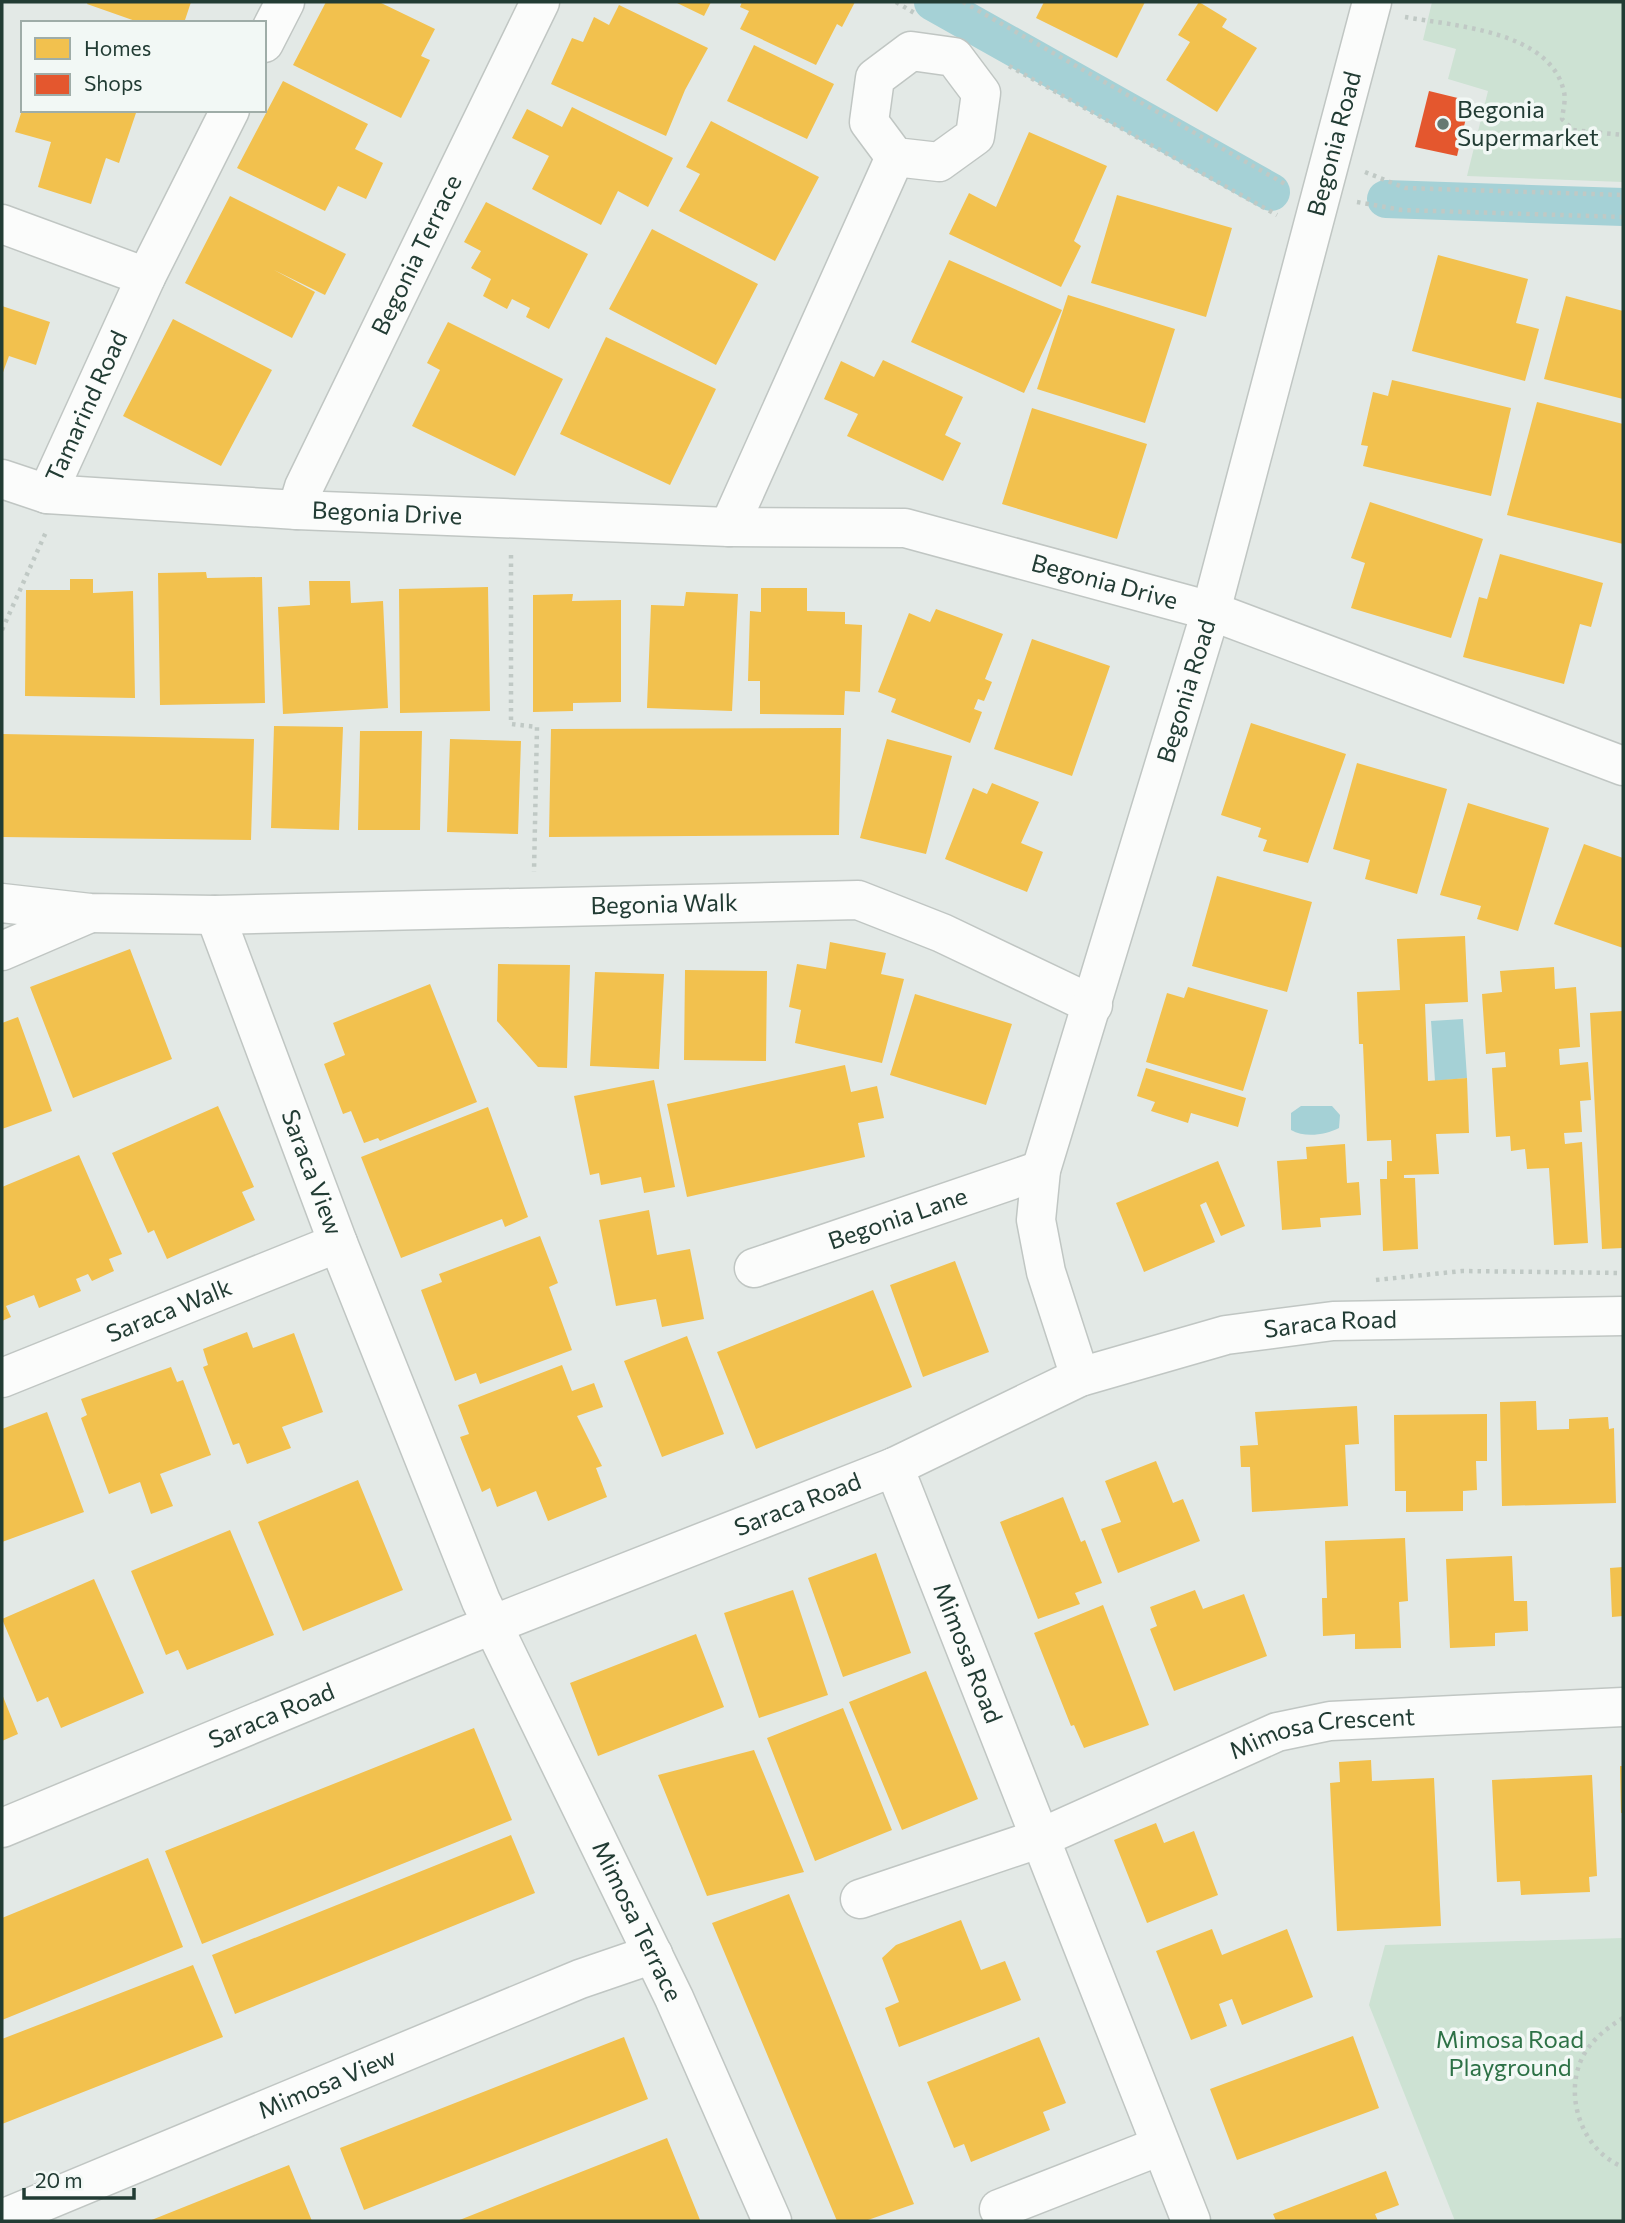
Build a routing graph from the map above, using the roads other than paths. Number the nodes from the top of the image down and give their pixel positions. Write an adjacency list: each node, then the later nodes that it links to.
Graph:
1 (285, 2): 4 (street)
2 (540, 2): 11 (street, Begonia Terrace)
3 (1385, 9): 13 (street, Begonia Road)
4 (266, 39)
5 (229, 112): 8 (street, Tamarind Road)
6 (895, 157): 12 (street)
7 (2, 224): 8 (street)
8 (146, 277): 10 (street, Tamarind Road)
9 (2, 479): 10 (street, Tamarind Road)
10 (48, 509): 11 (street, Begonia Drive)
11 (297, 510): 12 (street, Begonia Drive)
12 (729, 527): 13 (street, Begonia Drive)
13 (1211, 611): 14 (street, Begonia Drive); 19 (street, Begonia Road)
14 (1623, 766)
15 (2, 903): 16 (street)
16 (90, 913): 17 (street); 18 (street)
17 (215, 915): 19 (street, Begonia Walk); 21 (street, Saraca View)
18 (2, 951)
19 (1093, 1004): 20 (street, Begonia Road)
20 (1041, 1170): 22 (street, Begonia Lane); 24 (street, Begonia Road)
21 (338, 1243): 25 (street, Saraca Walk); 27 (street, Saraca View)
22 (754, 1268)
23 (1623, 1316): 24 (street, Saraca Road)
24 (1080, 1377): 26 (street, Saraca Road)
25 (2, 1378)
26 (894, 1467): 27 (street, Saraca Road); 30 (street, Mimosa Road)
27 (492, 1625): 29 (street, Saraca Road); 32 (street, Mimosa Terrace)
28 (1623, 1707): 30 (street, Mimosa Crescent)
29 (2, 1828)
30 (1038, 1839): 31 (street); 33 (street, Mimosa Road)
31 (860, 1899)
32 (653, 1954): 35 (street, Mimosa View); 36 (street, Mimosa Terrace)
33 (1160, 2146): 34 (street); 37 (street, Mimosa Road)
34 (999, 2209)
35 (2, 2219)
36 (772, 2221)
37 (1191, 2221)

